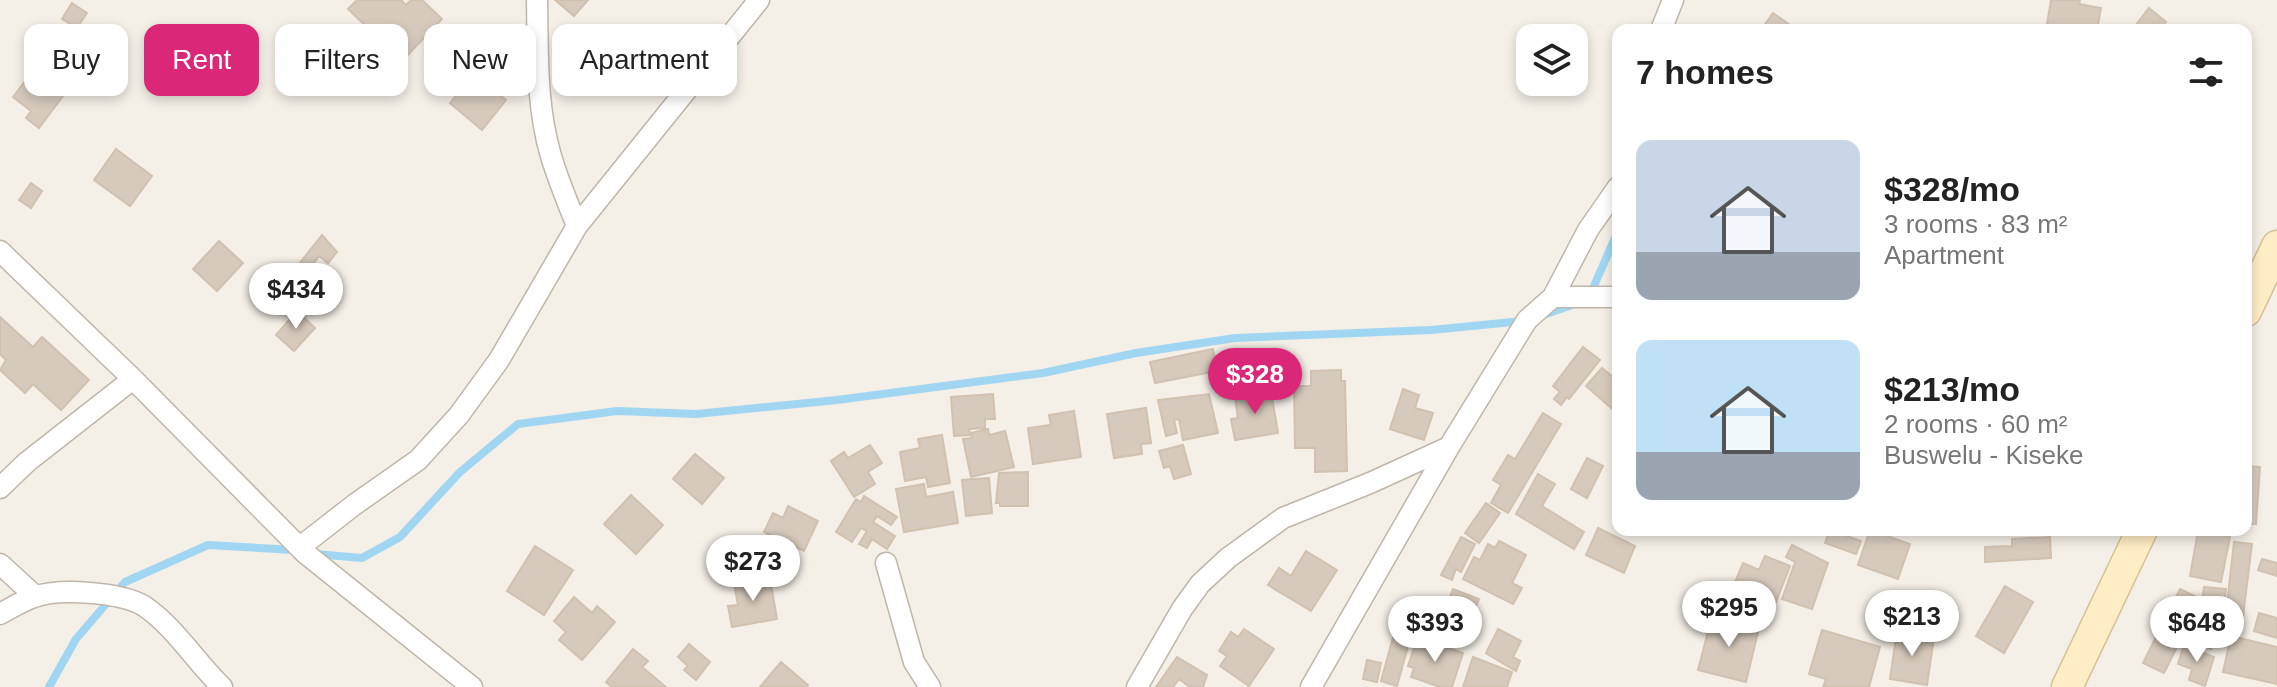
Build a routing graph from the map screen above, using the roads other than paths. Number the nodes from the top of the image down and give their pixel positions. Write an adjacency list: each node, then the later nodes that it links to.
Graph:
1 (537, 0): 6 (street)
2 (759, 0): 6 (street)
3 (1673, 0): 4 (street)
4 (1663, 24)
5 (1612, 196): 9 (street)
6 (577, 226): 16 (street)
7 (2277, 246): 11 (main road)
8 (0, 251): 12 (street)
9 (1553, 297): 10 (street); 13 (street)
10 (1612, 297)
11 (2252, 298)
12 (133, 379): 14 (street); 16 (street)
13 (1449, 447): 24 (street); 25 (street)
14 (0, 488)
15 (2139, 536): 26 (main road)
16 (296, 542): 22 (street)
17 (886, 563): 23 (street)
18 (0, 564): 19 (street)
19 (35, 596): 20 (street); 21 (street)
20 (0, 614)
21 (222, 687)
22 (472, 687)
23 (930, 687)
24 (1137, 687)
25 (1311, 687)
26 (2067, 687)

